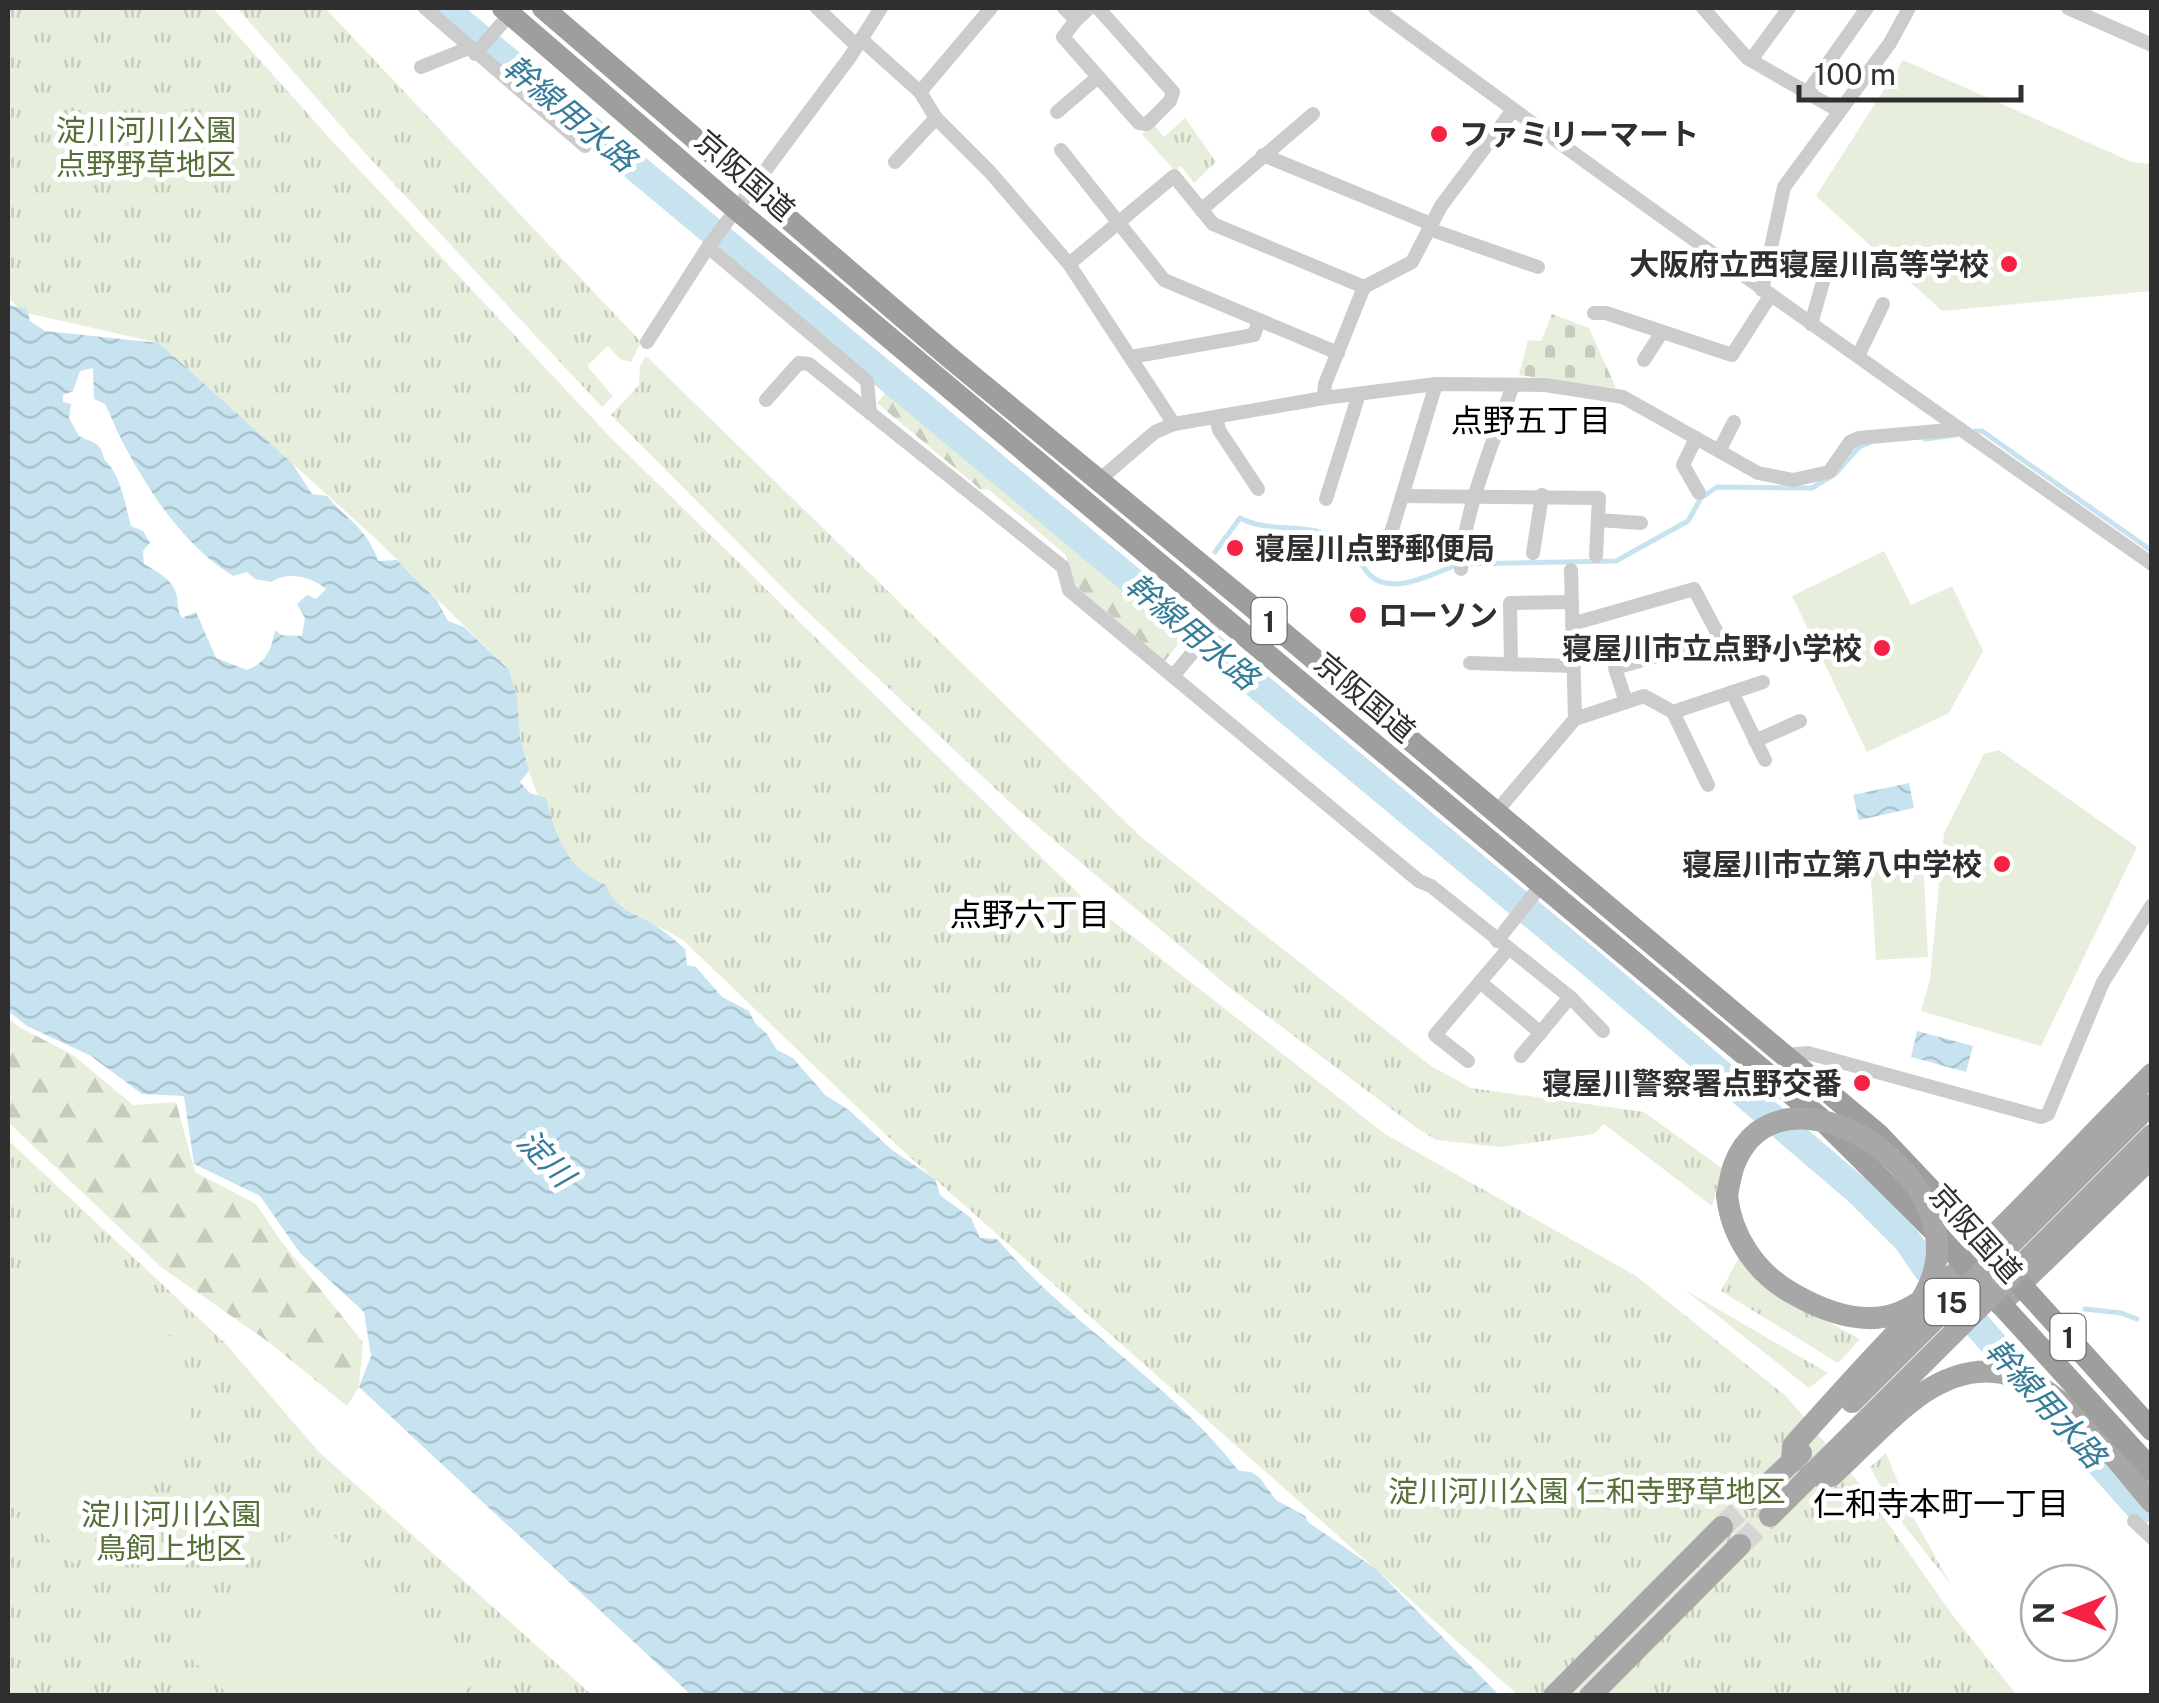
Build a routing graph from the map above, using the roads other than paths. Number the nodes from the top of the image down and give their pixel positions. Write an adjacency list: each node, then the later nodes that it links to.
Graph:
1 (424, 8): 19 (street)
2 (543, 8): 34 (highway, 京阪国道 / 1)
3 (818, 8): 17 (street)
4 (881, 8): 17 (street)
5 (991, 8): 23 (street)
6 (1064, 8): 16 (street)
7 (1089, 8): 16 (street)
8 (1098, 8): 22 (street)
9 (1375, 8): 25 (street)
10 (1704, 8): 20 (street)
11 (1789, 8): 20 (street)
12 (1867, 8): 24 (street)
13 (2069, 8): 18 (street)
14 (1901, 10): 26 (street)
15 (503, 16): 19 (street); 36 (highway, 京阪国道 / 1)
16 (1076, 20): 22 (street)
17 (859, 43): 23 (street); 34 (street)
18 (2152, 46)
19 (472, 51): 21 (street); 30 (street)
20 (1751, 60): 24 (street)
21 (422, 67)
22 (1098, 77): 27 (street)
23 (920, 92): 29 (street)
24 (1807, 93): 26 (street)
25 (1513, 110): 38 (street); 44 (street)
26 (1839, 111): 44 (street)
27 (1057, 112)
28 (1312, 114): 32 (street)
29 (936, 118): 33 (street); 40 (street)
30 (585, 146)
31 (1061, 150): 37 (street)
32 (1263, 155): 35 (street); 38 (street)
33 (895, 162)
34 (752, 187): 36 (street); 67 (highway, 京阪国道 / 1)
35 (1201, 210): 37 (street); 43 (street)
36 (730, 217): 39 (street); 84 (highway, 京阪国道 / 1)
37 (1119, 222): 40 (street); 47 (street)
38 (1430, 227): 42 (street); 43 (street)
39 (709, 244): 50 (street); 60 (street)
40 (1070, 264): 53 (street)
41 (1828, 264): 48 (street)
42 (1538, 267)
43 (1364, 287): 51 (street)
44 (1766, 293): 48 (street); 49 (street)
45 (1883, 304): 52 (street)
46 (1594, 313): 49 (street)
47 (1260, 320): 51 (street); 53 (street)
48 (1812, 324): 52 (street)
49 (1662, 332): 54 (street)
50 (647, 342)
51 (1338, 353): 58 (street)
52 (1858, 354): 64 (street)
53 (1131, 357): 63 (street)
54 (1644, 360)
55 (1436, 384): 56 (street); 57 (street); 72 (street)
56 (1512, 384): 65 (street); 70 (street)
57 (1359, 394): 58 (street); 73 (street)
58 (1324, 398): 61 (street)
59 (766, 400): 60 (street)
60 (870, 413): 88 (street)
61 (1216, 417): 63 (street); 68 (street)
62 (1734, 422): 66 (street)
63 (1174, 424): 67 (street)
64 (1960, 429): 66 (street); 79 (street)
65 (1696, 438): 66 (street); 69 (street)
66 (1719, 452)
67 (1098, 481): 98 (highway, 京阪国道 / 1)
68 (1258, 489)
69 (1699, 494)
70 (1476, 495): 71 (street); 72 (street); 80 (street)
71 (1542, 495): 74 (street); 76 (street)
72 (1402, 496): 77 (street)
73 (1326, 499)
74 (1598, 520): 75 (street); 78 (street)
75 (1641, 522)
76 (1533, 553)
77 (1384, 556)
78 (1596, 556)
79 (2152, 564)
80 (1462, 569)
81 (1571, 570): 82 (street)
82 (1572, 602): 83 (street); 86 (street)
83 (1572, 624): 87 (street); 91 (street)
84 (1216, 625): 88 (street); 99 (highway, 京阪国道 / 1)
85 (1470, 662): 86 (street)
86 (1511, 664): 87 (street)
87 (1573, 666): 93 (street)
88 (1174, 674): 101 (street)
89 (1763, 682): 90 (street)
90 (1732, 692): 92 (street); 95 (street)
91 (1626, 702): 92 (street); 93 (street)
92 (1673, 712): 97 (street)
93 (1574, 720): 98 (street)
94 (1800, 721): 95 (street)
95 (1756, 741): 96 (street)
96 (1764, 760)
97 (1708, 785)
98 (1496, 812): 106 (highway, 京阪国道 / 1)
99 (1536, 892): 101 (street); 114 (highway, 京阪国道 / 1)
100 (2152, 906): 106 (street)
101 (1502, 945): 102 (street); 103 (street)
102 (1480, 982): 105 (street); 108 (street)
103 (1570, 997): 104 (street); 105 (street)
104 (1602, 1031)
105 (1540, 1033): 107 (street)
106 (1785, 1055): 113 (highway, 京阪国道 / 1)
107 (1521, 1056)
108 (1468, 1061)
109 (2152, 1074): 113 (main road, 15)
110 (2151, 1104): 118 (main road, 15, bridge)
111 (2152, 1136): 118 (main road, 15, bridge)
112 (2152, 1157): 115 (main road, 15)
113 (1984, 1246): 114 (main road, 15); 115 (highway, 京阪国道 / 1)
114 (1965, 1264): 116 (highway, 京阪国道 / 1); 118 (main road, 15, bridge)
115 (2020, 1284): 116 (main road, 15); 117 (highway, 京阪国道 / 1)
116 (2000, 1304): 119 (highway, 京阪国道 / 1)
117 (2152, 1430)
118 (1801, 1469): 120 (main road, 15, bridge); 121 (main road); 122 (main road, 15, bridge)
119 (2152, 1470)
120 (1752, 1498)
121 (2152, 1502)
122 (1770, 1516)
123 (2134, 1521): 125 (street)
124 (1722, 1528): 127 (main road)
125 (2152, 1538)
126 (1740, 1545): 128 (main road)
127 (1554, 1696)
128 (1590, 1696)

